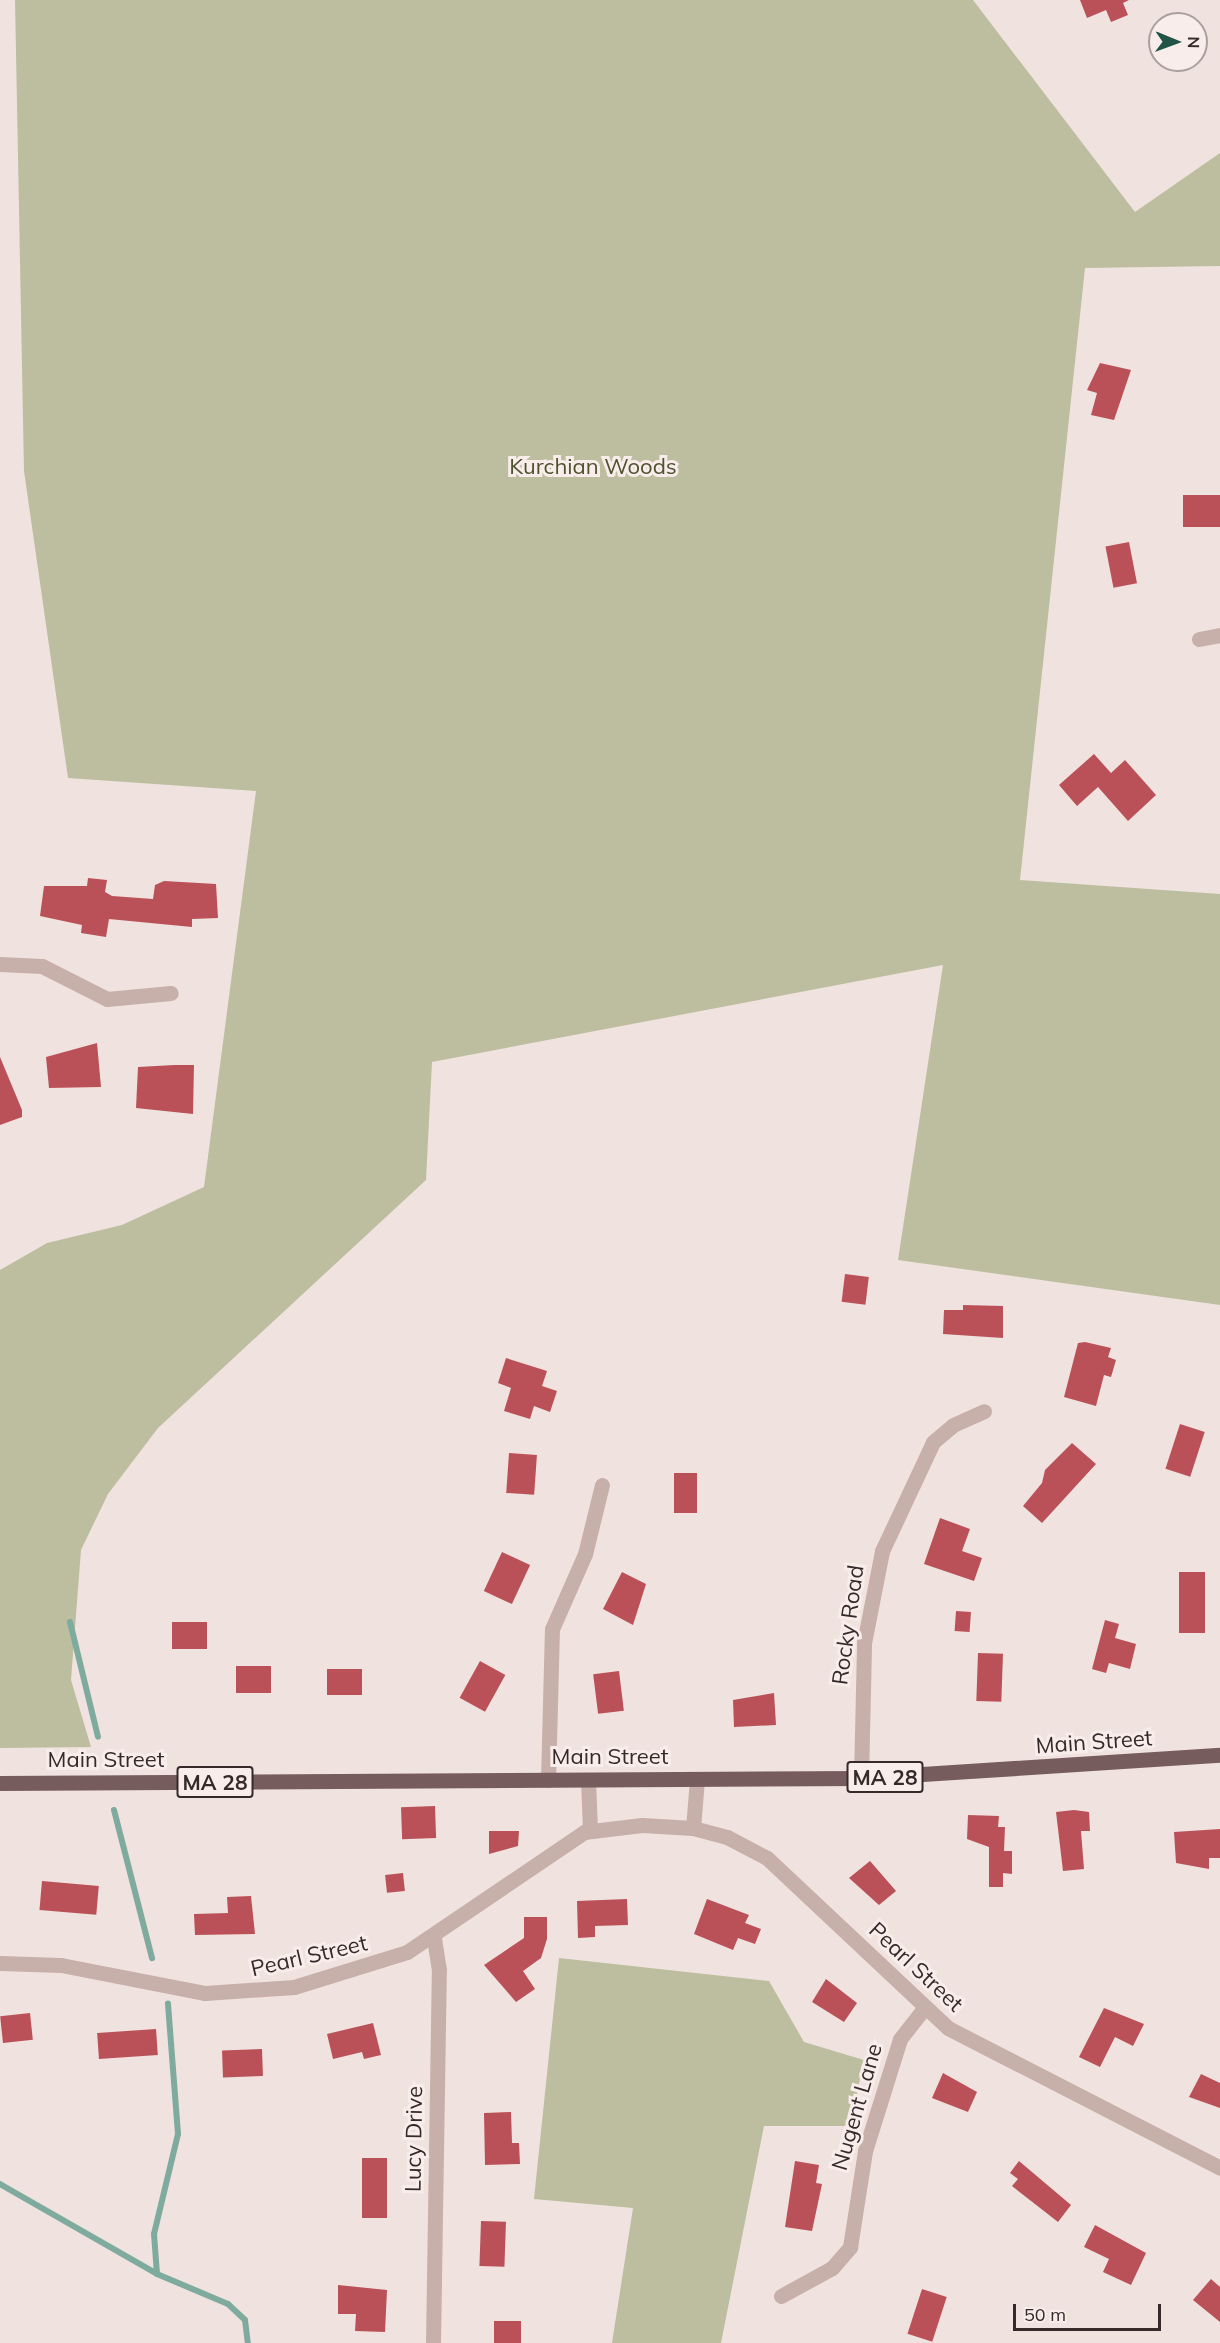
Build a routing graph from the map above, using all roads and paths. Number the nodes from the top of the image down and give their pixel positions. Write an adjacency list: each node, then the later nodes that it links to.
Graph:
1 (1220, 635): 2 (street)
2 (1199, 639)
3 (0, 964): 4 (street)
4 (171, 993)
5 (984, 1411): 8 (street, Rocky Road)
6 (602, 1485): 10 (street)
7 (1220, 1755): 8 (main road, Main Street / MA 28)
8 (861, 1778): 9 (main road, Main Street / MA 28)
9 (698, 1779): 11 (main road, Main Street / MA 28); 13 (street)
10 (548, 1780): 11 (main road, Main Street / MA 28); 12 (main road, Main Street / MA 28)
11 (588, 1780): 14 (street)
12 (0, 1783)
13 (693, 1828): 14 (street, Pearl Street); 17 (street, Pearl Street)
14 (590, 1830): 15 (street, Pearl Street)
15 (434, 1937): 16 (street, Pearl Street); 20 (street, Lucy Drive)
16 (0, 1963)
17 (924, 2008): 18 (street, Pearl Street); 19 (street, Nugent Lane)
18 (1220, 2168)
19 (781, 2296)
20 (433, 2343)

